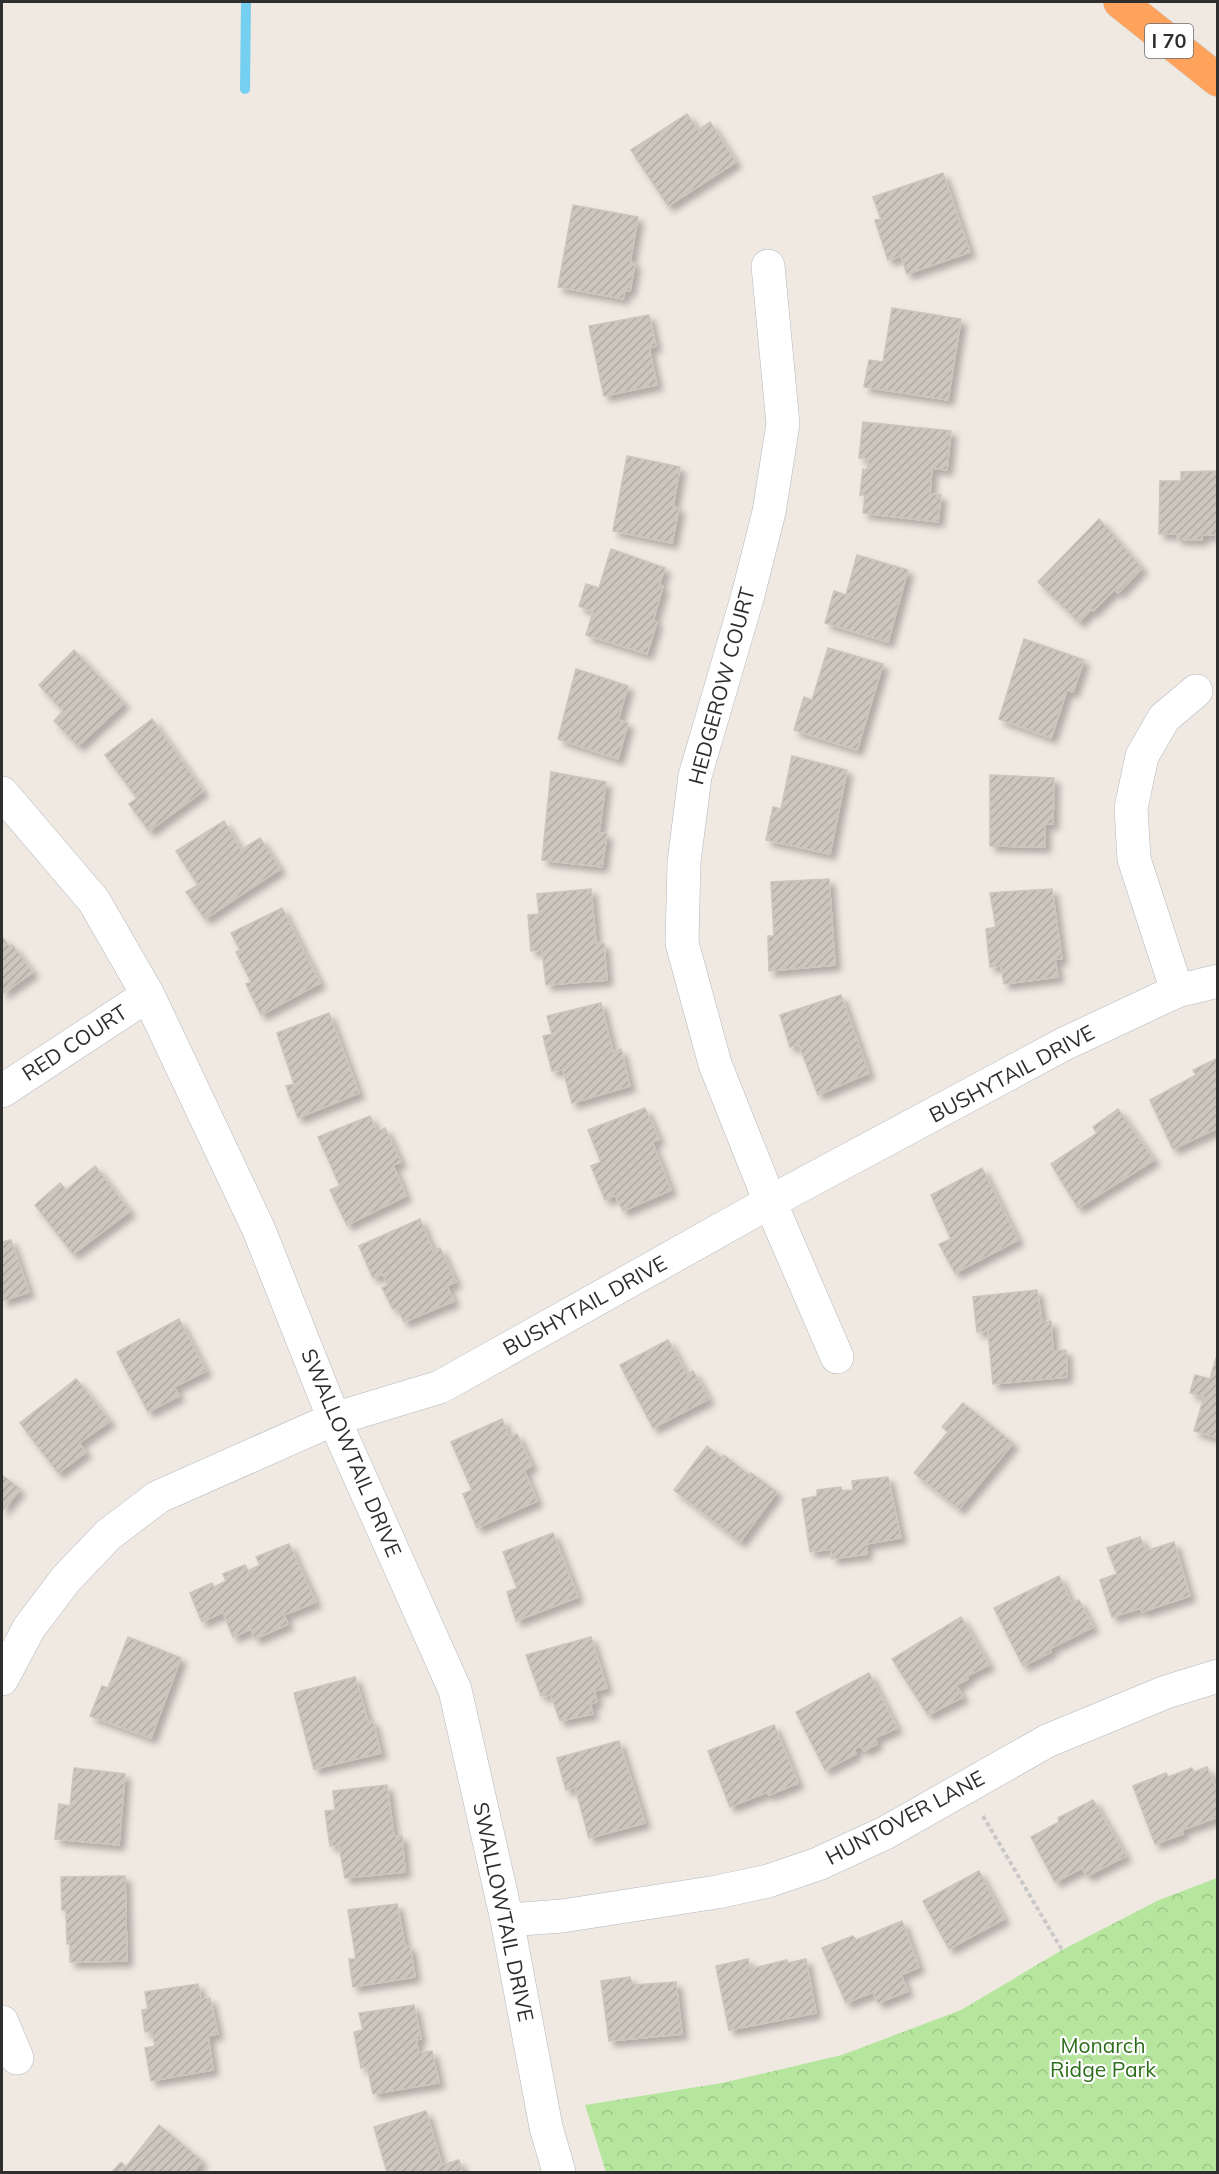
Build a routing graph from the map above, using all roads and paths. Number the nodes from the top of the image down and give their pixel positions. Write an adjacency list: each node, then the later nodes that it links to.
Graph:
1 (1120, 2): 2 (highway, I 70)
2 (1218, 80)
3 (768, 266): 10 (street, HEDGEROW COURT)
4 (1196, 691): 7 (street)
5 (2, 793): 8 (street, SWALLOWTAIL DRIVE)
6 (1218, 981): 7 (street, BUSHYTAIL DRIVE)
7 (1177, 991): 10 (street, BUSHYTAIL DRIVE)
8 (148, 994): 9 (street, RED COURT); 12 (street, SWALLOWTAIL DRIVE)
9 (2, 1091)
10 (770, 1202): 11 (street, HEDGEROW COURT); 12 (street, BUSHYTAIL DRIVE)
11 (837, 1357)
12 (334, 1419): 14 (street, BUSHYTAIL DRIVE); 16 (street, SWALLOWTAIL DRIVE)
13 (1218, 1676): 15 (street, HUNTOVER LANE)
14 (2, 1679)
15 (966, 1787): 16 (street, HUNTOVER LANE); 17 (path)
16 (507, 1920): 20 (street, SWALLOWTAIL DRIVE)
17 (1062, 1950)
18 (2, 2022): 19 (street)
19 (17, 2058)
20 (559, 2172)

